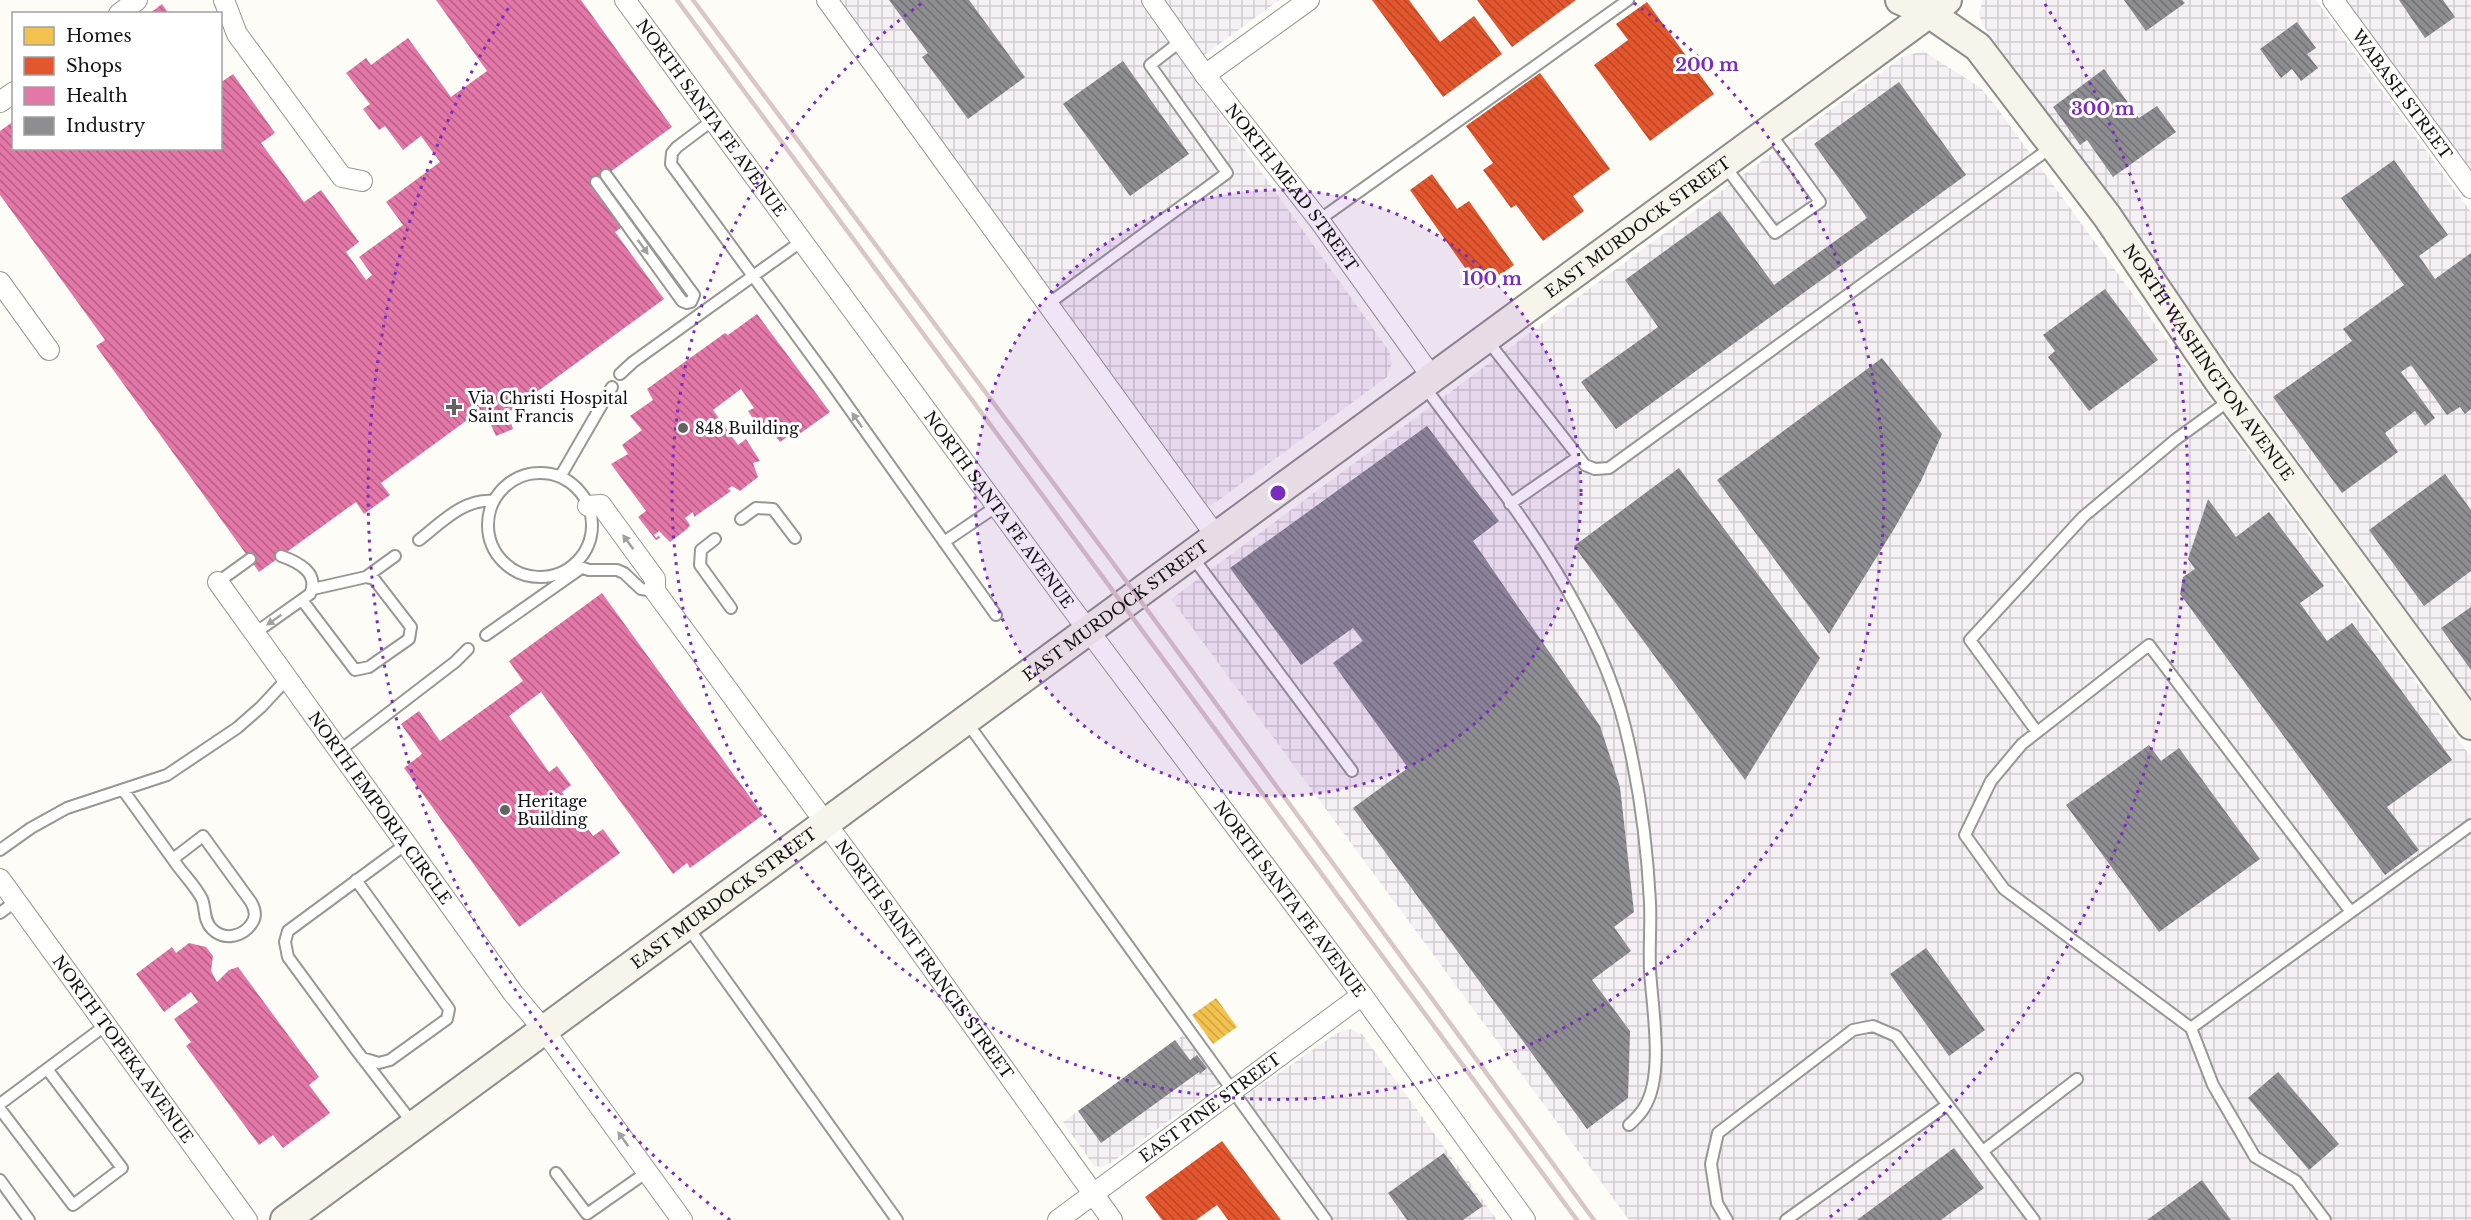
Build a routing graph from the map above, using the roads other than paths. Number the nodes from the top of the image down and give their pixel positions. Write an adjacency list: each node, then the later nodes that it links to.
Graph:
1 (137, 0): 11 (street)
2 (224, 0): 19 (street)
3 (625, 0): 14 (street, NORTH SANTA FE AVENUE)
4 (827, 0): 29 (street)
5 (1152, 0): 12 (street, NORTH MEAD STREET)
6 (1309, 0): 13 (street)
7 (1628, 0): 22 (lane)
8 (1900, 0): 10 (street, NORTH WASHINGTON AVENUE)
9 (2333, 0): 21 (street, WABASH STREET)
10 (1938, 6): 15 (street, EAST MURDOCK STREET); 16 (street, NORTH WASHINGTON AVENUE)
11 (122, 12)
12 (1181, 41): 13 (street, NORTH MEAD STREET); 29 (lane)
13 (1205, 75): 22 (street, NORTH MEAD STREET)
14 (713, 120): 25 (street, NORTH SANTA FE AVENUE); 26 (lane)
15 (1768, 130): 17 (street, EAST MURDOCK STREET); 17 (lane)
16 (2053, 146): 36 (street, NORTH WASHINGTON AVENUE); 37 (lane)
17 (1724, 163): 31 (street, EAST MURDOCK STREET)
18 (606, 175): 23 (lane)
19 (362, 181)
20 (596, 182): 24 (lane)
21 (2471, 188)
22 (1319, 220): 34 (street, NORTH MEAD STREET)
23 (641, 222): 24 (lane); 28 (lane)
24 (630, 230): 28 (lane, one-way to 28)
25 (802, 241): 26 (lane); 42 (street, NORTH SANTA FE AVENUE)
26 (754, 276): 30 (lane); 48 (lane, one-way to 26)
27 (0, 282): 32 (street)
28 (691, 302): 30 (lane)
29 (1048, 304): 44 (street)
30 (700, 314): 33 (lane)
31 (1485, 338): 34 (street, EAST MURDOCK STREET); 37 (lane)
32 (49, 350)
33 (620, 374)
34 (1427, 380): 40 (lane); 44 (street, EAST MURDOCK STREET)
35 (612, 387): 38 (lane)
36 (2232, 399): 67 (street, NORTH WASHINGTON AVENUE); 68 (lane)
37 (1578, 457): 40 (lane)
38 (560, 477): 39 (lane); 41 (lane)
39 (494, 501): 47 (lane); 53 (lane)
40 (1510, 504): 95 (lane)
41 (588, 506): 53 (lane); 57 (street, NORTH SAINT FRANCIS STREET, one-way to 41)
42 (997, 506): 48 (lane); 61 (street, NORTH SANTA FE AVENUE)
43 (741, 519): 45 (lane)
44 (1216, 536): 49 (street, EAST MURDOCK STREET)
45 (795, 538)
46 (715, 539): 59 (lane)
47 (419, 540)
48 (944, 542): 60 (lane)
49 (1191, 555): 61 (street, EAST MURDOCK STREET); 70 (lane)
50 (281, 556): 56 (lane)
51 (395, 556): 54 (lane)
52 (250, 559): 55 (lane)
53 (577, 566): 57 (lane); 63 (lane)
54 (366, 577): 56 (lane); 58 (lane)
55 (218, 582): 62 (street, NORTH EMPORIA CIRCLE)
56 (313, 589): 58 (lane)
57 (655, 591): 72 (street, NORTH SAINT FRANCIS STREET)
58 (302, 600): 62 (lane, one-way to 62)
59 (731, 608)
60 (996, 615)
61 (1088, 631): 66 (street, EAST MURDOCK STREET); 83 (street, NORTH SANTA FE AVENUE)
62 (255, 633): 65 (street, NORTH EMPORIA CIRCLE)
63 (486, 635)
64 (468, 649): 69 (lane)
65 (287, 679): 69 (street, NORTH EMPORIA CIRCLE); 71 (lane)
66 (966, 720): 72 (street, EAST MURDOCK STREET); 90 (lane)
67 (2471, 726)
68 (2037, 732): 80 (lane); 85 (lane)
69 (339, 751): 74 (street, NORTH EMPORIA CIRCLE)
70 (1352, 771)
71 (123, 790): 75 (lane); 76 (lane)
72 (825, 824): 82 (street, EAST MURDOCK STREET); 100 (street, NORTH SAINT FRANCIS STREET)
73 (2471, 825): 80 (lane)
74 (406, 844): 78 (lane); 86 (street, NORTH EMPORIA CIRCLE)
75 (0, 850)
76 (172, 859): 76 (lane)
77 (0, 879): 79 (street, NORTH TOPEKA AVENUE)
78 (357, 880): 87 (lane); 87 (lane)
79 (16, 901): 81 (lane); 84 (street, NORTH TOPEKA AVENUE)
80 (2350, 912): 85 (lane)
81 (0, 913)
82 (686, 926): 86 (street, EAST MURDOCK STREET); 106 (lane)
83 (1362, 996): 90 (street, EAST PINE STREET); 110 (street, NORTH SANTA FE AVENUE)
84 (106, 1025): 88 (lane); 103 (street, NORTH TOPEKA AVENUE)
85 (2191, 1028): 114 (lane)
86 (544, 1030): 94 (street, EAST MURDOCK STREET); 97 (street, NORTH EMPORIA CIRCLE, one-way to 86)
87 (361, 1058): 94 (lane)
88 (47, 1069): 91 (lane); 93 (lane)
89 (2077, 1079): 96 (lane)
90 (1232, 1091): 100 (street, EAST PINE STREET); 109 (lane)
91 (0, 1104)
92 (1947, 1105): 96 (lane); 111 (lane); 112 (lane)
93 (0, 1109)
94 (414, 1125): 104 (street, EAST MURDOCK STREET)
95 (1629, 1125)
96 (1983, 1151): 113 (lane)
97 (647, 1172): 101 (lane); 105 (street, NORTH EMPORIA CIRCLE)
98 (556, 1173): 101 (lane)
99 (0, 1180): 102 (lane)
100 (1094, 1194): 107 (street, EAST PINE STREET); 108 (street, NORTH SAINT FRANCIS STREET)
101 (583, 1217)
102 (29, 1220)
103 (247, 1220)
104 (285, 1220)
105 (682, 1220)
106 (897, 1220)
107 (1058, 1220)
108 (1112, 1220)
109 (1326, 1220)
110 (1526, 1220)
111 (1727, 1220)
112 (1786, 1220)
113 (2034, 1220)
114 (2325, 1220)

